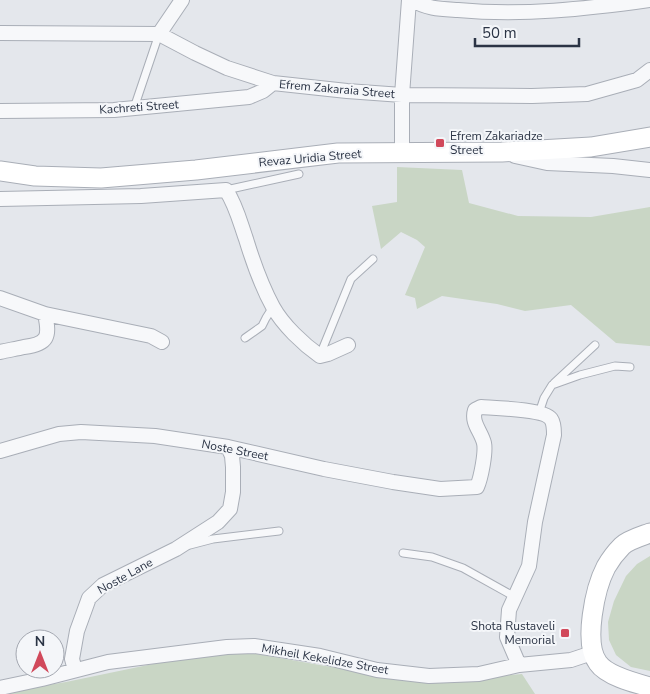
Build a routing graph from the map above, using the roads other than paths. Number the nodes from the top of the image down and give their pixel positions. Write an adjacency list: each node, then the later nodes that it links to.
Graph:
1 (182, 0): 6 (street)
2 (409, 0): 9 (street)
3 (413, 0): 4 (street)
4 (650, 0)
5 (0, 34): 6 (street, Efrem Zakaraia Street)
6 (159, 34): 8 (street, Efrem Zakaraia Street); 10 (lane)
7 (650, 70): 9 (street, Efrem Zakaraia Street)
8 (273, 83): 9 (street, Efrem Zakaraia Street); 10 (street, Kachreti Street)
9 (402, 95): 13 (street)
10 (134, 108): 11 (street, Kachreti Street)
11 (0, 111)
12 (650, 137): 14 (street, Revaz Uridia Street)
13 (402, 152): 14 (street, Revaz Uridia Street); 16 (street, Revaz Uridia Street)
14 (502, 152): 15 (street)
15 (650, 170)
16 (0, 171)
17 (300, 174): 18 (lane, Revaz Uridia Street)
18 (226, 190): 19 (street, Revaz Uridia Street); 22 (street)
19 (0, 199)
20 (373, 259): 29 (lane)
21 (0, 298): 23 (street)
22 (273, 306): 24 (lane); 29 (street)
23 (45, 314): 25 (street); 28 (street)
24 (245, 338)
25 (162, 342)
26 (348, 345): 29 (street)
27 (595, 345): 31 (lane)
28 (0, 352)
29 (320, 356)
30 (630, 367): 31 (lane)
31 (552, 385): 32 (lane)
32 (539, 413): 33 (street, Noste Street); 39 (street)
33 (228, 447): 34 (street, Noste Street); 37 (street, Noste Lane)
34 (0, 451)
35 (279, 530): 37 (lane, Noste Lane)
36 (650, 533): 40 (street)
37 (176, 549): 42 (street, Noste Lane)
38 (403, 553): 39 (lane)
39 (515, 597): 41 (street)
40 (592, 652): 41 (street, Mikheil Kekelidze Street); 43 (street)
41 (519, 665): 42 (street, Mikheil Kekelidze Street)
42 (75, 670): 44 (street, Mikheil Kekelidze Street)
43 (650, 687)
44 (0, 688)

